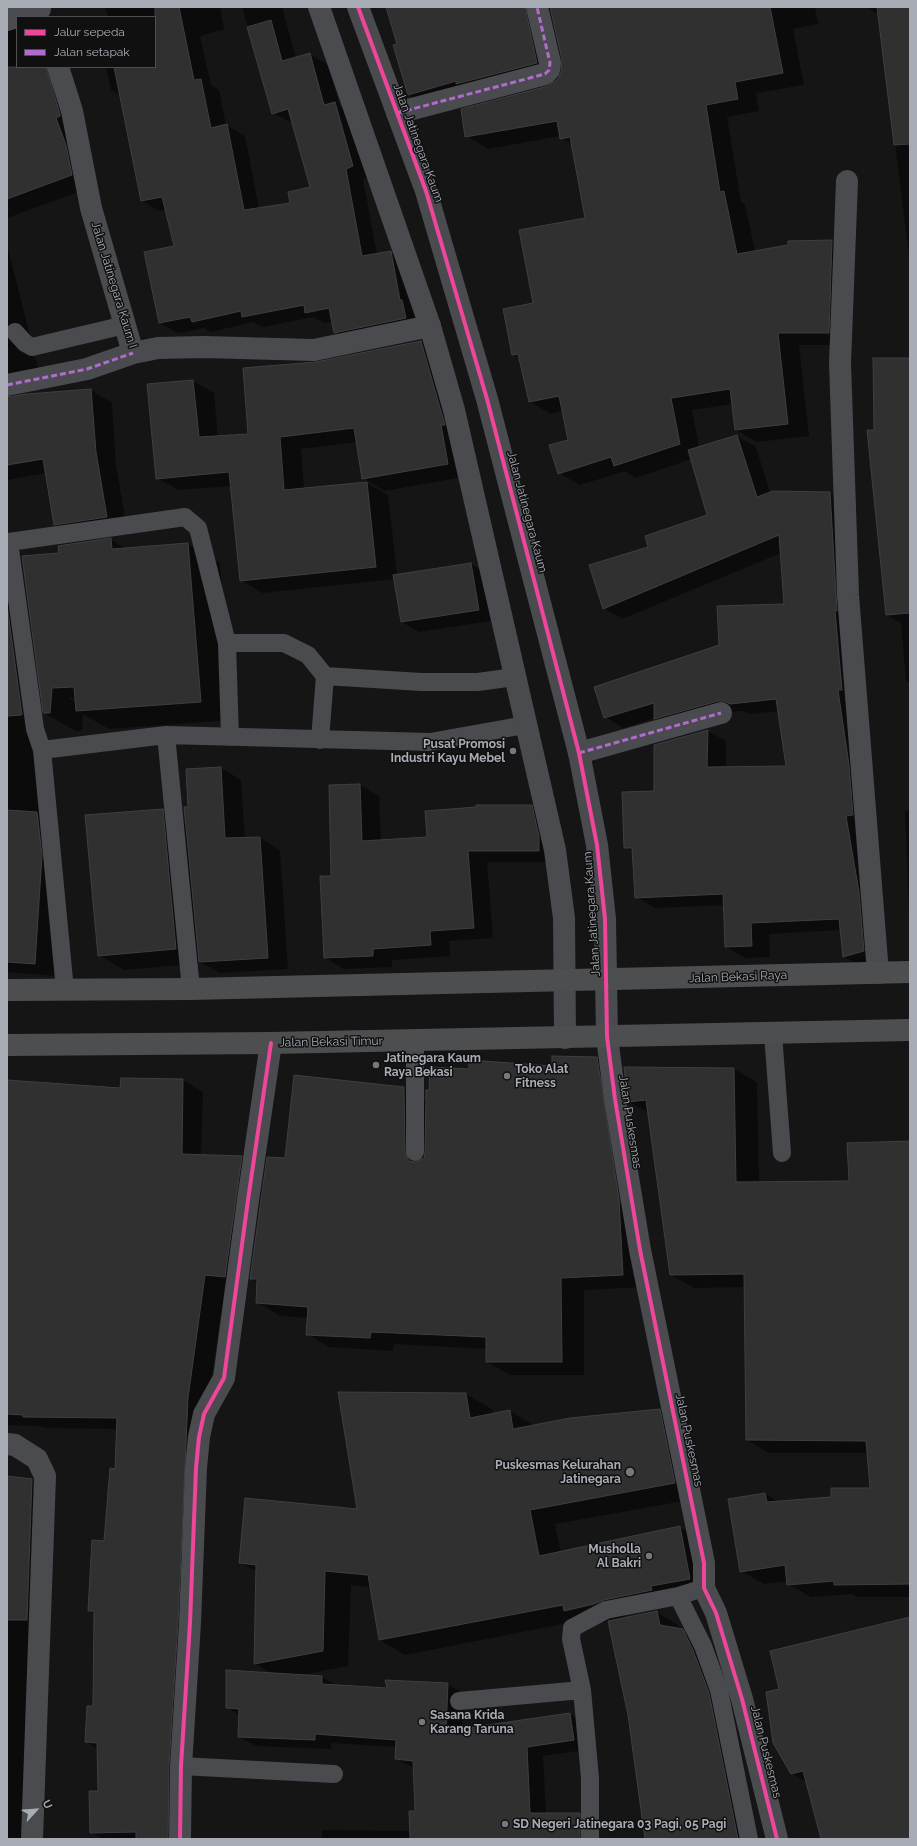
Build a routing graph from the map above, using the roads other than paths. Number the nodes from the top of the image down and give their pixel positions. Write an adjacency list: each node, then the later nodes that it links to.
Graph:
1 (319, 7): 10 (street)
2 (358, 7): 7 (street, Jalan Jatinegara Kaum)
3 (537, 7): 7 (street)
4 (41, 11): 5 (street)
5 (22, 16)
6 (58, 68): 9 (street, Jalan Jatinegara Kaum I)
7 (397, 113): 14 (street, Jalan Jatinegara Kaum)
8 (847, 181): 27 (street)
9 (125, 325): 11 (lane); 12 (street, Jalan Jatinegara Kaum I)
10 (430, 326): 12 (street, Jalan Jatinegara Kaum I); 15 (street)
11 (15, 332)
12 (132, 353): 13 (street)
13 (7, 385)
14 (487, 399): 15 (street); 25 (street, Jalan Jatinegara Kaum)
15 (454, 410): 18 (street)
16 (227, 643): 17 (lane); 22 (lane); 24 (lane)
17 (325, 676): 18 (lane); 23 (lane)
18 (514, 677): 20 (street)
19 (721, 713): 25 (street)
20 (525, 724): 23 (lane); 29 (street)
21 (166, 735): 22 (lane); 24 (lane); 30 (lane)
22 (230, 737): 23 (lane)
23 (320, 740)
24 (42, 750): 32 (lane)
25 (580, 753): 28 (street, Jalan Jatinegara Kaum)
26 (910, 972): 27 (main road, Jalan Bekasi Raya)
27 (878, 973): 28 (main road, Jalan Bekasi Raya)
28 (607, 980): 29 (main road, Jalan Bekasi Raya); 36 (street, Jalan Jatinegara Kaum)
29 (565, 982): 30 (main road); 35 (street)
30 (191, 989): 32 (main road)
31 (7, 990): 32 (main road)
32 (65, 990)
33 (910, 1030): 34 (main road)
34 (773, 1034): 36 (main road); 41 (lane)
35 (565, 1038): 36 (main road, Jalan Bekasi Timur); 37 (main road, Jalan Bekasi Timur)
36 (607, 1038): 43 (street, Jalan Puskesmas)
37 (415, 1040): 38 (main road, Jalan Bekasi Timur); 40 (lane)
38 (271, 1044): 39 (main road, Jalan Bekasi Timur); 47 (street)
39 (7, 1045)
40 (415, 1152)
41 (782, 1153)
42 (7, 1444): 49 (street)
43 (704, 1588): 44 (lane); 53 (street, Jalan Puskesmas)
44 (678, 1596): 45 (lane); 52 (lane)
45 (582, 1690): 46 (lane); 51 (lane)
46 (459, 1701)
47 (181, 1766): 48 (lane); 50 (street)
48 (334, 1774)
49 (32, 1839)
50 (180, 1839)
51 (590, 1839)
52 (749, 1839)
53 (777, 1839)

